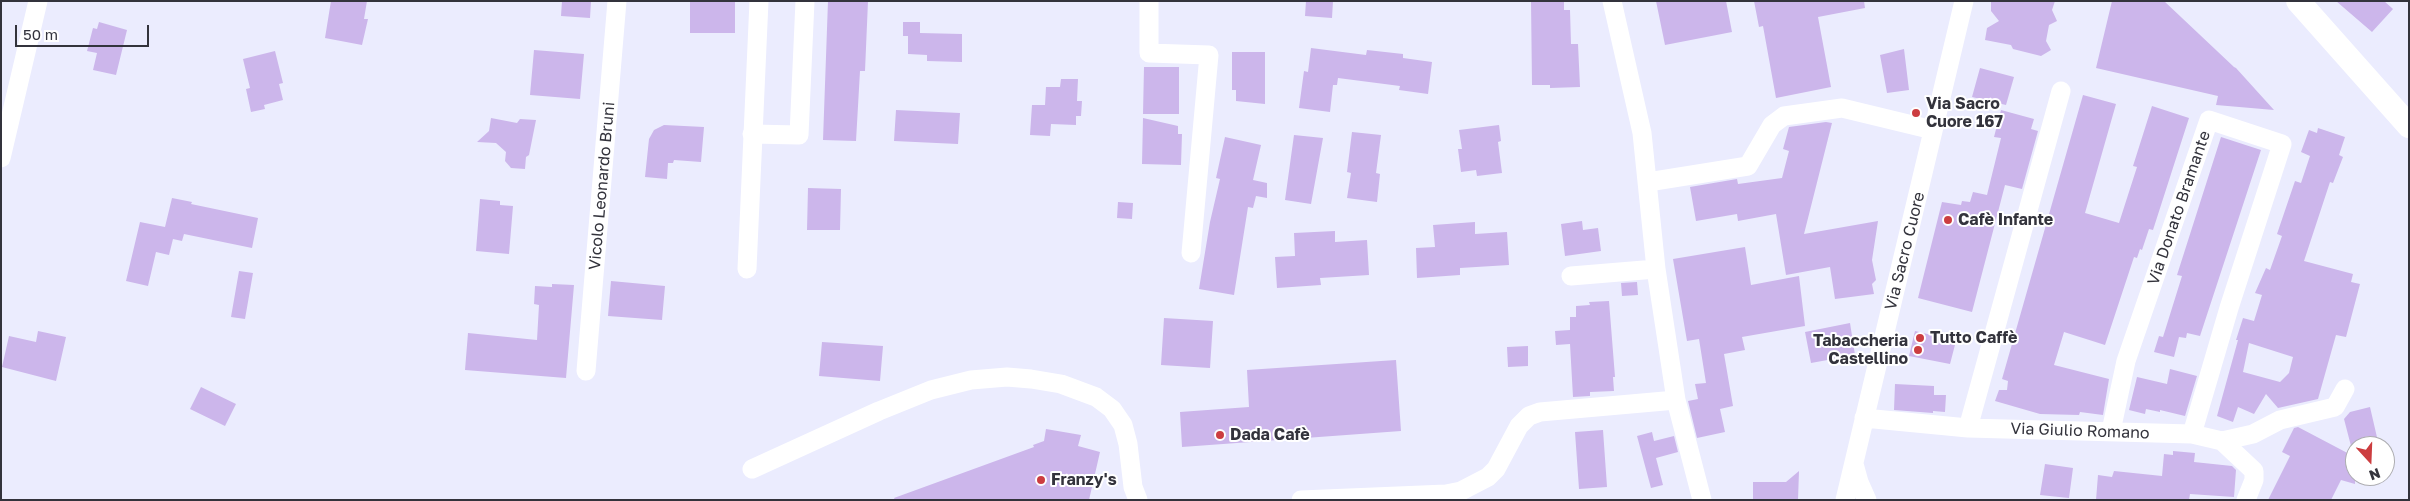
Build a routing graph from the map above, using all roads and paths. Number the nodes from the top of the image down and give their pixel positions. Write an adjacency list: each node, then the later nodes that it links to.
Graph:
1 (38, 1): 17 (street)
2 (617, 1): 23 (street, Vicolo Leonardo Bruni)
3 (758, 1): 15 (street)
4 (806, 1): 15 (street)
5 (1149, 1): 19 (street)
6 (1612, 1): 18 (street)
7 (1964, 1): 14 (street, Via Sacro Cuore)
8 (2298, 1): 9 (main road)
9 (2353, 61): 11 (main road); 12 (main road)
10 (2061, 91): 27 (street)
11 (2380, 95): 13 (main road); 16 (main road)
12 (2409, 104)
13 (2409, 126)
14 (1933, 130): 18 (street); 26 (street, Via Sacro Cuore)
15 (752, 134): 20 (street)
16 (2409, 144)
17 (1, 158)
18 (1648, 182): 21 (street)
19 (1190, 253)
20 (747, 269)
21 (1656, 269): 22 (street); 25 (street)
22 (1571, 276)
23 (586, 371)
24 (2345, 390): 30 (street)
25 (1676, 400): 34 (street); 35 (street)
26 (1864, 418): 27 (street, Via Giulio Romano); 31 (street, Via Sacro Cuore)
27 (1968, 428): 28 (street, Via Giulio Romano)
28 (2111, 431): 29 (street, Via Giulio Romano); 29 (street, Via Donato Bramante)
29 (2192, 434): 30 (street, Via Giulio Romano)
30 (2222, 441): 38 (street)
31 (1854, 464): 36 (street, Via Sacro Cuore); 37 (street)
32 (752, 469): 33 (street)
33 (1138, 500)
34 (1301, 500)
35 (1702, 500)
36 (1845, 500)
37 (1867, 500)
38 (2246, 500)

